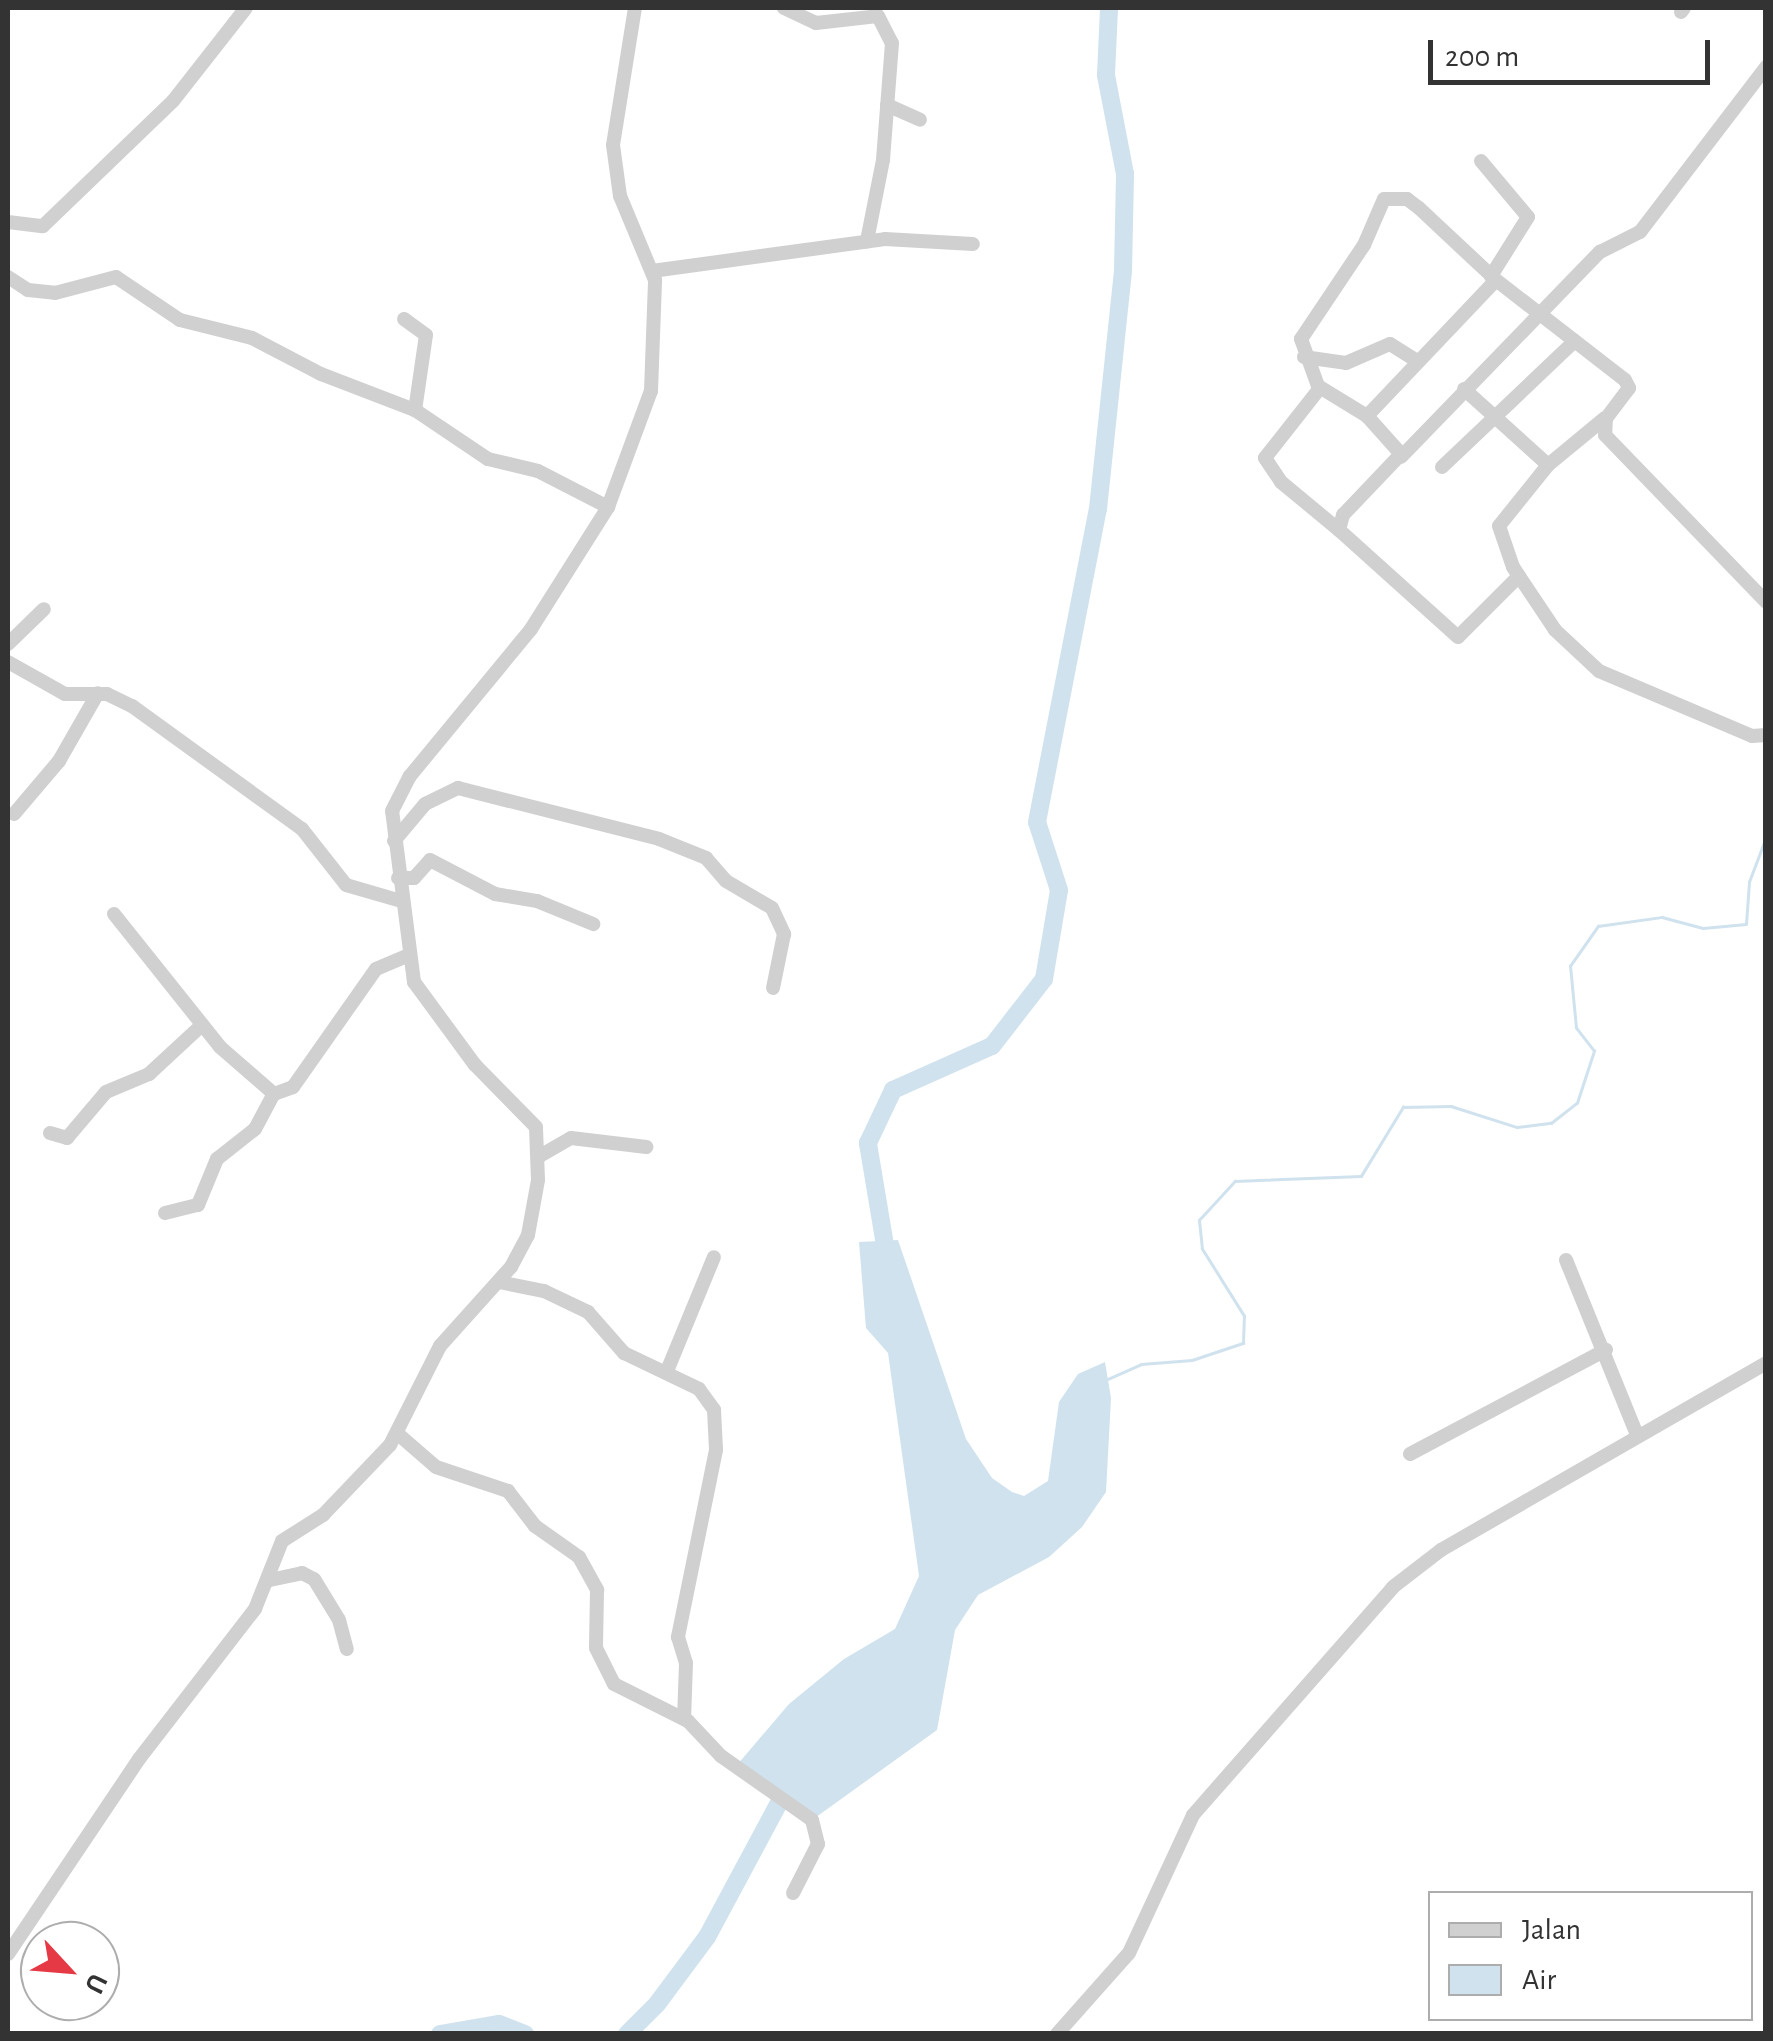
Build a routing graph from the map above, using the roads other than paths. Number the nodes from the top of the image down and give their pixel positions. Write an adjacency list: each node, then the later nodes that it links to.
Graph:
1 (246, 8): 9 (street)
2 (636, 8): 12 (street)
3 (784, 8): 4 (street)
4 (878, 12): 6 (street)
5 (1766, 67): 15 (street)
6 (887, 106): 7 (street); 10 (street)
7 (920, 120)
8 (1480, 161): 14 (street)
9 (8, 222)
10 (867, 241): 11 (street); 12 (street)
11 (973, 244)
12 (652, 271): 29 (street)
13 (8, 277): 22 (street)
14 (1494, 278): 15 (street); 18 (street); 19 (street)
15 (1538, 313): 17 (street); 21 (street)
16 (404, 319): 22 (street)
17 (1575, 341): 24 (street); 25 (street)
18 (1304, 357): 19 (street); 20 (street)
19 (1418, 361): 23 (street)
20 (1320, 388): 23 (street); 30 (street)
21 (1464, 389): 24 (street); 26 (street)
22 (415, 410): 29 (street)
23 (1367, 416): 26 (street)
24 (1498, 417): 27 (street); 28 (street)
25 (1606, 418): 27 (street); 32 (street)
26 (1400, 457): 30 (street)
27 (1548, 466): 31 (street)
28 (1442, 467)
29 (608, 507): 39 (street)
30 (1339, 530): 31 (street)
31 (1519, 576): 37 (street)
32 (1766, 602)
33 (44, 609): 34 (street)
34 (8, 644)
35 (8, 662): 36 (street)
36 (98, 694): 38 (street); 41 (street)
37 (1766, 735)
38 (14, 814)
39 (394, 841): 40 (street); 45 (street)
40 (398, 878): 41 (street); 43 (street)
41 (402, 901): 44 (street)
42 (114, 914): 46 (street)
43 (592, 924)
44 (407, 956): 47 (street); 50 (street)
45 (773, 988)
46 (202, 1025): 47 (street); 48 (street)
47 (274, 1094): 51 (street)
48 (50, 1133)
49 (646, 1147): 50 (street)
50 (538, 1157): 54 (street)
51 (165, 1212)
52 (714, 1258): 57 (street)
53 (1566, 1260): 55 (street)
54 (499, 1282): 57 (street); 58 (street)
55 (1606, 1350): 59 (street); 60 (street)
56 (1766, 1364): 59 (street)
57 (667, 1371): 63 (street)
58 (398, 1434): 61 (street); 63 (street)
59 (1637, 1436): 66 (street)
60 (1410, 1454)
61 (270, 1580): 62 (street); 65 (street)
62 (347, 1649)
63 (684, 1719): 64 (street)
64 (793, 1894)
65 (8, 1954)
66 (1058, 2034)

